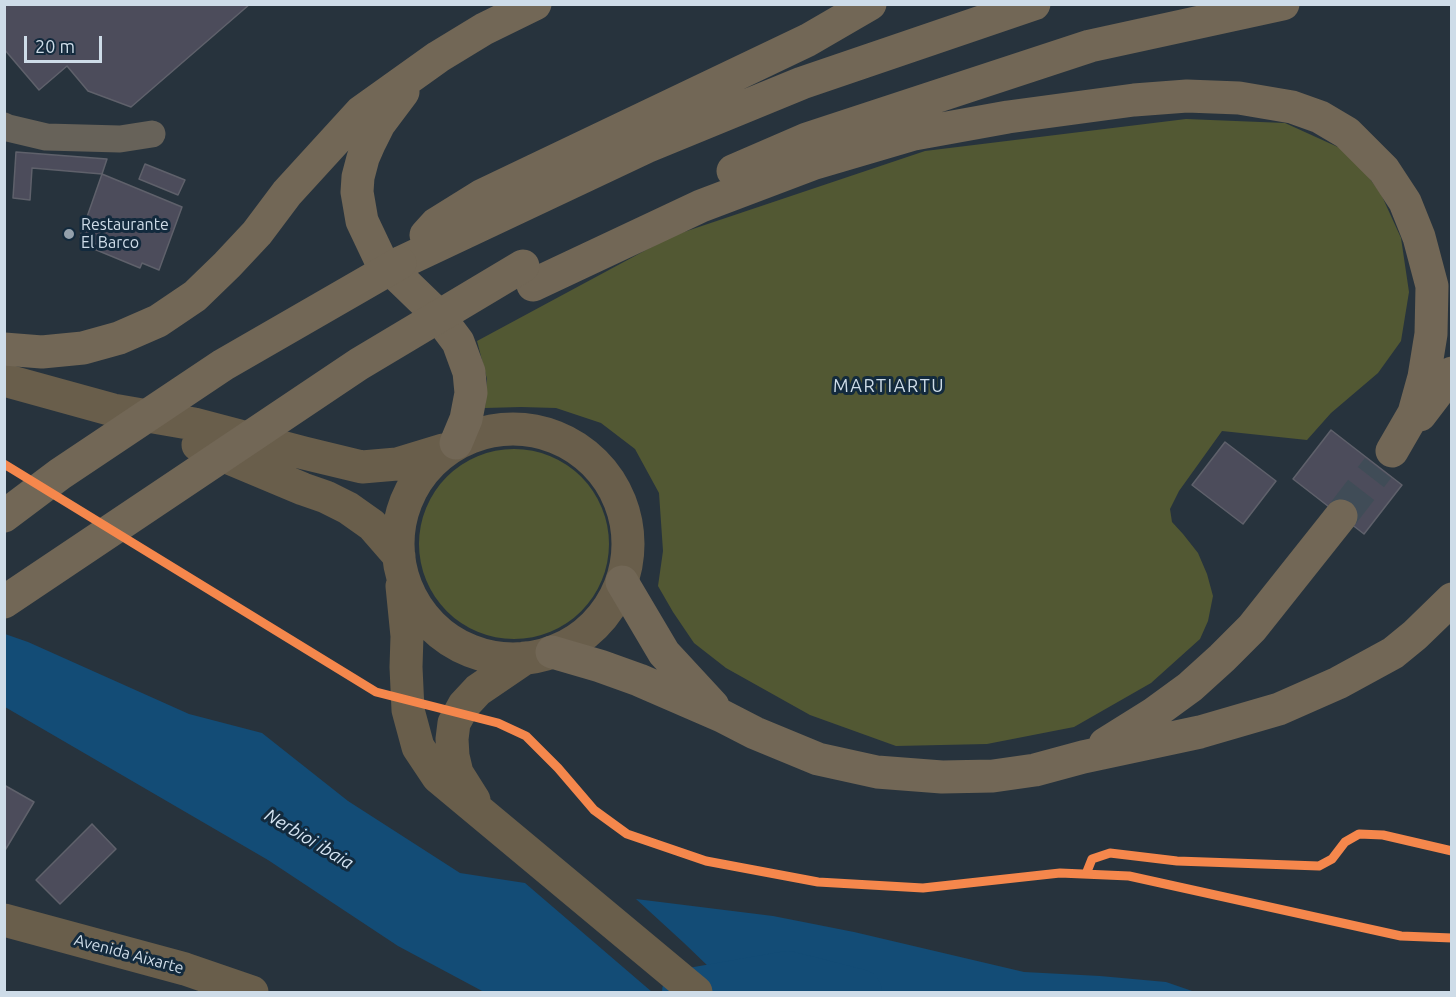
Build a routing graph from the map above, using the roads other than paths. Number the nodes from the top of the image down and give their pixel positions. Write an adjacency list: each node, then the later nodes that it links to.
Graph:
1 (535, 4): 5 (highway)
2 (870, 4): 8 (highway)
3 (1034, 4): 8 (highway)
4 (1283, 4): 9 (highway)
5 (418, 72): 10 (highway); 14 (highway)
6 (4, 126): 7 (street)
7 (152, 134)
8 (488, 207): 15 (highway, bridge)
9 (528, 275): 11 (highway); 20 (highway, bridge)
10 (4, 349)
11 (1452, 373)
12 (4, 380): 13 (main road)
13 (113, 410): 14 (main road); 17 (main road)
14 (453, 446): 17 (main road); 18 (main road)
15 (4, 516)
16 (1341, 516): 23 (highway)
17 (400, 562): 21 (main road); 24 (main road)
18 (622, 582): 21 (main road); 22 (highway)
19 (1452, 599): 23 (highway)
20 (4, 602)
21 (539, 655): 22 (highway); 24 (main road)
22 (722, 716): 23 (highway)
23 (1083, 757)
24 (492, 823): 27 (main road)
25 (4, 920): 26 (main road, Avenida Aixarte)
26 (252, 993)
27 (696, 993)

